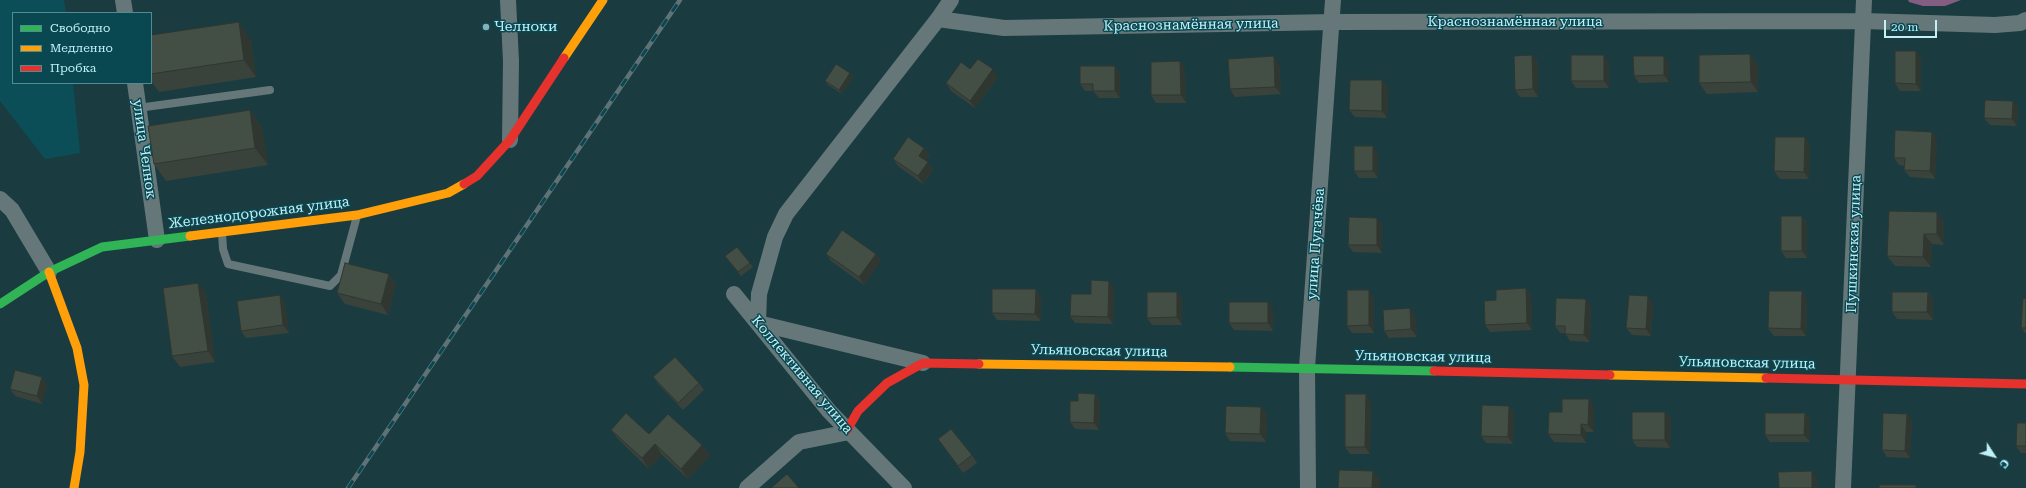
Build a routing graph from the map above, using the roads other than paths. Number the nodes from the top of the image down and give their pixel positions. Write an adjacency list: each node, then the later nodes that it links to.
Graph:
1 (124, 0): 7 (street)
2 (508, 0): 15 (street)
3 (603, 0): 15 (street, Железнодорожная улица)
4 (950, 0): 8 (street)
5 (1334, 0): 11 (street, улица Пугачёва)
6 (1864, 0): 10 (street, Пушкинская улица)
7 (125, 12)
8 (938, 19): 11 (street, Краснознамённая улица); 23 (street)
9 (2026, 20): 10 (street, Краснознамённая улица)
10 (1862, 21): 11 (street, Краснознамённая улица); 26 (street, Пушкинская улица)
11 (1332, 22): 25 (street, улица Пугачёва)
12 (135, 84): 14 (street, улица Челнок)
13 (270, 90): 14 (lane)
14 (138, 108): 19 (street, улица Челнок)
15 (510, 140): 17 (street, Железнодорожная улица)
16 (0, 199): 20 (street)
17 (357, 215): 18 (street, Железнодорожная улица); 18 (lane)
18 (222, 231): 19 (street, Железнодорожная улица)
19 (157, 240): 20 (street, Железнодорожная улица)
20 (49, 272): 22 (street, Железнодорожная улица); 29 (street)
21 (734, 294): 23 (street, Коллективная улица)
22 (0, 304)
23 (758, 323): 24 (street); 28 (street, Коллективная улица)
24 (923, 363): 25 (street, Ульяновская улица); 28 (street, Ульяновская улица)
25 (1307, 368): 26 (street, Ульяновская улица); 32 (street, улица Пугачёва)
26 (1848, 380): 27 (street, Ульяновская улица); 33 (street, Пушкинская улица)
27 (2026, 384)
28 (848, 431): 30 (street); 31 (street, Коллективная улица)
29 (74, 488)
30 (747, 488)
31 (904, 488)
32 (1308, 488)
33 (1843, 488)

